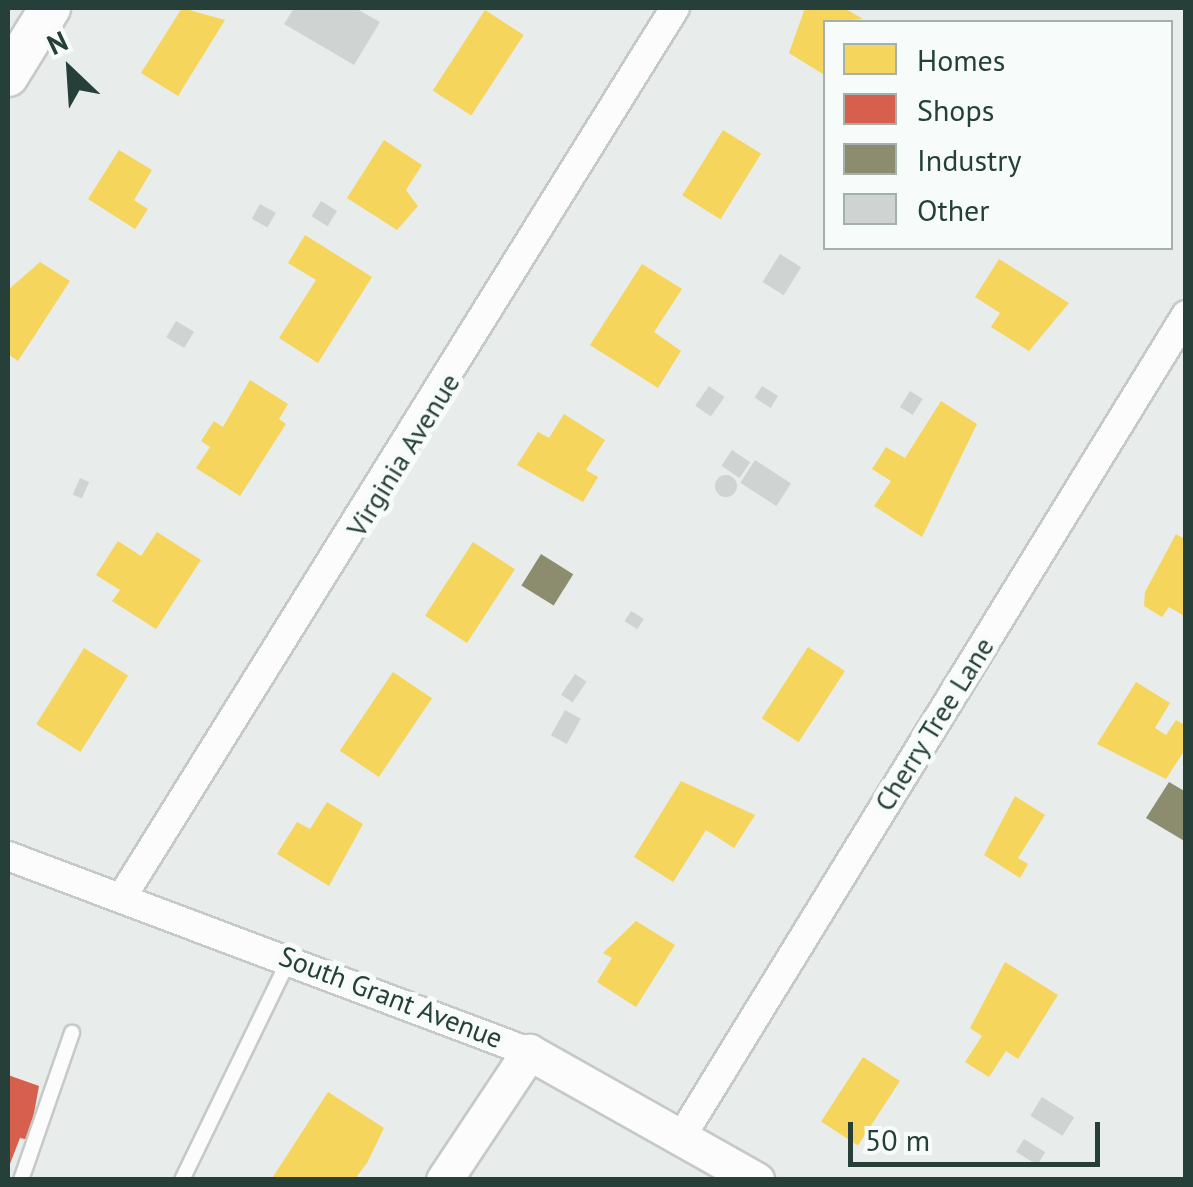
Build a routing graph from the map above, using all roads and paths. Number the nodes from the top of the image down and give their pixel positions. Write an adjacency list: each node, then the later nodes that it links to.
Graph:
1 (50, 8): 3 (main road)
2 (675, 8): 6 (street, Virginia Avenue)
3 (8, 76)
4 (1186, 315): 10 (street, Cherry Tree Lane)
5 (8, 856): 6 (street, South Grant Avenue)
6 (122, 897): 7 (street, South Grant Avenue)
7 (290, 957): 9 (street, South Grant Avenue); 12 (lane)
8 (72, 1033): 11 (lane)
9 (529, 1052): 10 (street, South Grant Avenue); 13 (street)
10 (683, 1134): 14 (street, South Grant Avenue)
11 (21, 1180)
12 (182, 1180)
13 (444, 1180)
14 (756, 1180)

